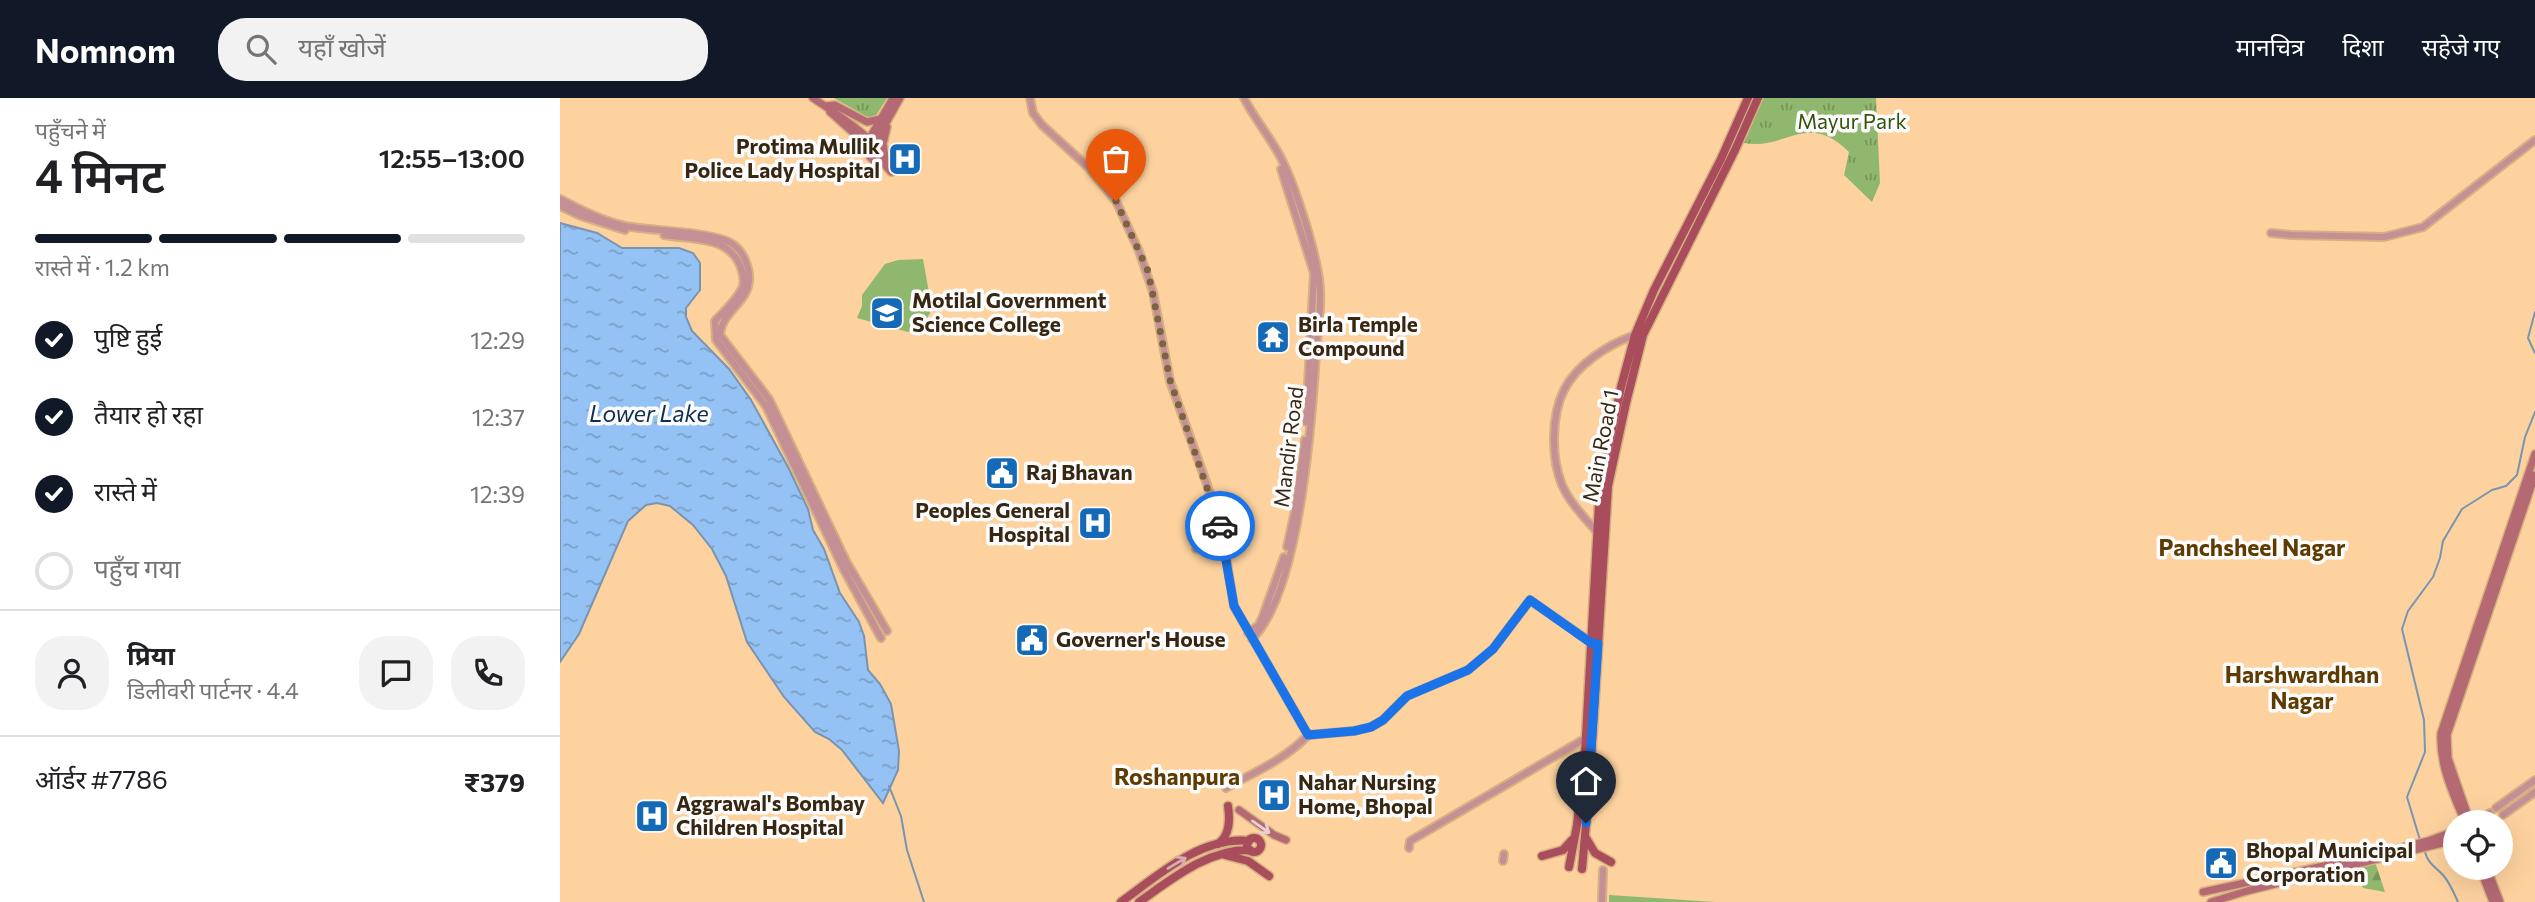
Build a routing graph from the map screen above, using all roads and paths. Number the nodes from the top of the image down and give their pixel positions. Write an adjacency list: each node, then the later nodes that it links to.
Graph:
1 (813, 98): 8 (main road)
2 (893, 98): 11 (main road)
3 (900, 98): 9 (main road)
4 (1030, 98): 23 (street)
5 (1242, 98): 27 (street, Mandir Road)
6 (1748, 98): 15 (main road, Main Road 1)
7 (1758, 98): 15 (main road, Main Road 1)
8 (825, 106): 10 (main road); 11 (main road); 13 (main road)
9 (895, 107): 13 (main road); 14 (main road)
10 (835, 118): 13 (main road); 16 (main road)
11 (880, 119): 13 (main road)
12 (2535, 140): 19 (street)
13 (870, 145): 14 (main road); 16 (main road)
14 (886, 160): 16 (main road)
15 (1724, 162): 20 (main road, Main Road 1); 29 (main road, Main Road 1)
16 (892, 173)
17 (560, 199): 26 (street)
18 (560, 206): 28 (street)
19 (2271, 233)
20 (1635, 335): 24 (main road, Main Road 1); 24 (street)
21 (2535, 454): 38 (main road)
22 (2535, 475): 39 (main road)
23 (1210, 493): 25 (street); 27 (street)
24 (1597, 532): 29 (main road, Main Road 1)
25 (1196, 549)
26 (887, 631)
27 (1250, 636): 30 (street)
28 (881, 638)
29 (1595, 643): 30 (street); 31 (main road, Main Road 1); 41 (main road, Main Road 1)
30 (1308, 735): 33 (street)
31 (1586, 738): 42 (main road, Main Road 1); 49 (street)
32 (2535, 779): 36 (street)
33 (1226, 788)
34 (2535, 792): 40 (street)
35 (1228, 806): 46 (main road)
36 (2497, 808)
37 (1239, 810): 44 (main road, one-way to 44)
38 (2462, 810)
39 (2463, 810)
40 (2510, 810)
41 (1586, 835): 52 (main road); 54 (main road, Main Road 1)
42 (1575, 836): 51 (main road); 53 (main road, Main Road 1)
43 (2443, 837): 47 (main road)
44 (1286, 840)
45 (2443, 842): 47 (main road)
46 (1218, 844): 50 (main road); 60 (main road, one-way to 46)
47 (2429, 844): 48 (main road)
48 (2417, 847): 59 (main road); 63 (main road)
49 (1409, 848)
50 (1221, 855): 56 (main road); 61 (main road)
51 (1542, 856)
52 (1611, 862)
53 (1569, 867)
54 (1582, 869)
55 (1604, 870): 62 (street)
56 (1269, 876)
57 (2485, 880): 64 (main road)
58 (2492, 880): 65 (main road)
59 (2203, 892)
60 (1121, 902)
61 (1139, 902)
62 (1602, 902)
63 (2211, 902)
64 (2493, 902)
65 (2500, 902)

